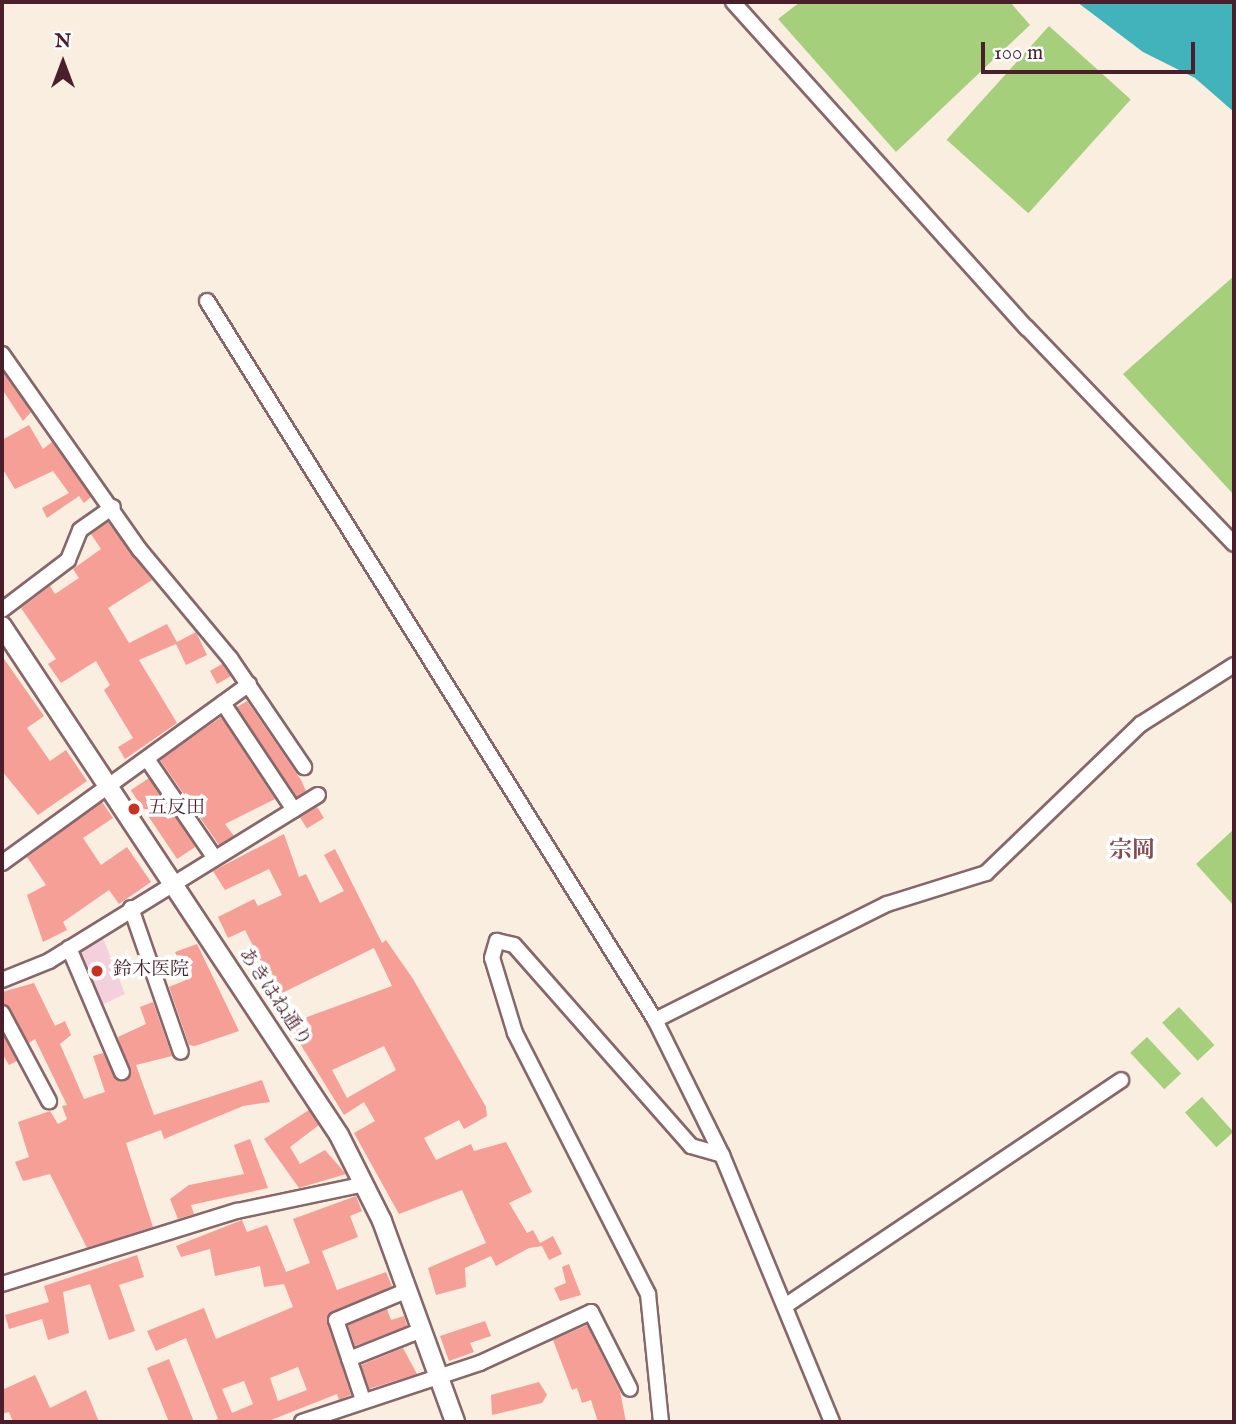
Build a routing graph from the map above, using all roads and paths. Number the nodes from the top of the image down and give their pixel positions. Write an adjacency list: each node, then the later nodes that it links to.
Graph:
1 (733, 2): 5 (street)
2 (207, 301): 23 (street)
3 (2, 354): 4 (street)
4 (113, 507): 6 (street); 9 (street)
5 (1234, 544)
6 (2, 610)
7 (2, 626): 13 (street, あきはね通り)
8 (1234, 665): 23 (street)
9 (248, 684): 10 (street); 12 (street)
10 (223, 703): 11 (street); 15 (street)
11 (147, 759): 13 (street); 16 (street)
12 (304, 767)
13 (109, 787): 17 (street); 18 (street, あきはね通り)
14 (318, 794): 15 (street)
15 (294, 810): 16 (street)
16 (214, 857): 18 (street)
17 (2, 863)
18 (172, 882): 19 (street); 29 (street, あきはね通り)
19 (131, 908): 20 (street); 24 (street)
20 (69, 948): 21 (street); 25 (street)
21 (2, 980)
22 (2, 1013): 27 (street)
23 (655, 1020): 28 (street)
24 (181, 1052)
25 (122, 1072)
26 (1121, 1080): 32 (street)
27 (50, 1101)
28 (722, 1155): 32 (street); 40 (street)
29 (365, 1184): 30 (street); 31 (street, あきはね通り)
30 (2, 1284)
31 (408, 1290): 33 (street, あきはね通り); 34 (street)
32 (785, 1306): 41 (street)
33 (422, 1330): 34 (street); 35 (street, あきはね通り)
34 (349, 1359): 37 (street)
35 (437, 1372): 36 (street); 37 (street); 39 (street, あきはね通り)
36 (630, 1390)
37 (363, 1400): 38 (street)
38 (302, 1422)
39 (455, 1422)
40 (661, 1422)
41 (832, 1422)

